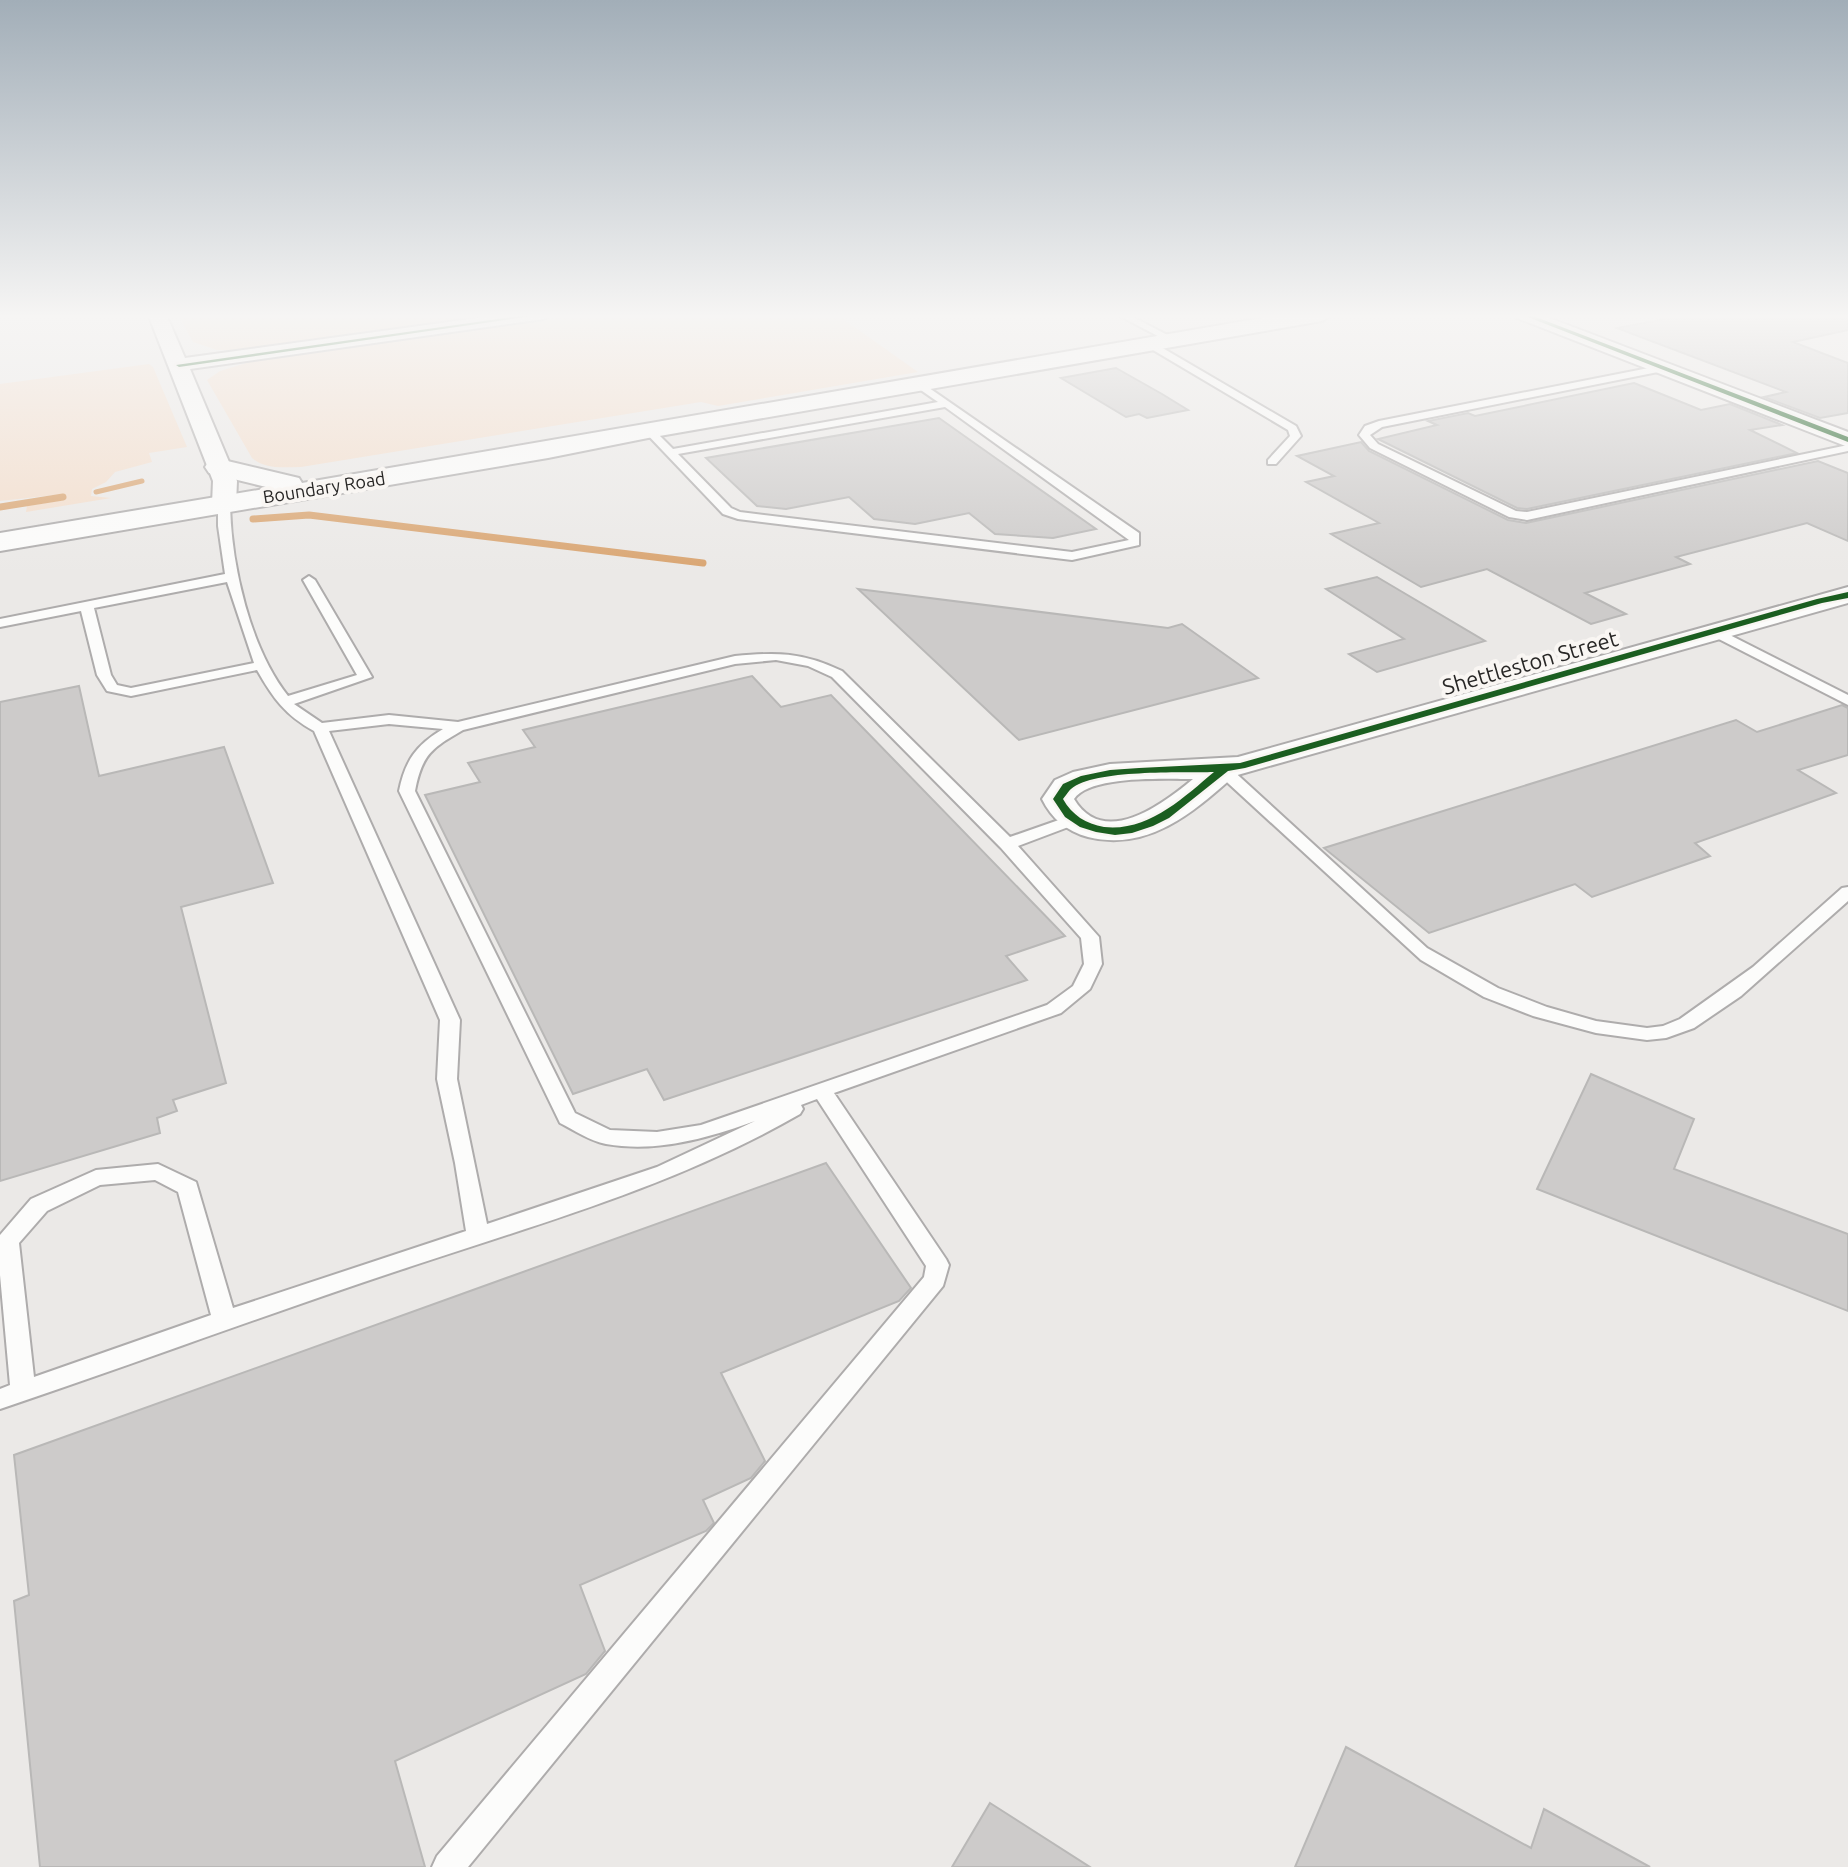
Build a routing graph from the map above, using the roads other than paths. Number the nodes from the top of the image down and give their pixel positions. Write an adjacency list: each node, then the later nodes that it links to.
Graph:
1 (192, 401): 13 (street)
2 (818, 401): 8 (main road, Boundary Road)
3 (943, 401): 7 (lane)
4 (1251, 401): 12 (lane)
5 (1495, 401): 10 (lane)
6 (1749, 401): 9 (street)
7 (947, 404): 11 (lane); 11 (lane)
8 (648, 430): 11 (lane); 13 (main road, Boundary Road); 13 (main road, Boundary Road)
9 (1848, 440)
10 (1848, 448)
11 (673, 452)
12 (1272, 462)
13 (223, 485): 14 (main road, Boundary Road); 15 (main road, Boundary Road); 16 (lane)
14 (0, 532)
15 (0, 542)
16 (230, 577): 19 (lane); 22 (lane)
17 (309, 580): 24 (lane)
18 (1848, 595): 21 (street, Shettleston Street)
19 (87, 606): 20 (lane); 22 (lane)
20 (0, 623)
21 (1714, 631): 23 (lane); 27 (street, Shettleston Street)
22 (263, 665): 24 (lane)
23 (1848, 701)
24 (284, 703): 26 (lane)
25 (458, 727): 26 (lane); 29 (lane); 31 (lane)
26 (320, 728): 32 (lane)
27 (1223, 770): 28 (street, Shettleston Street); 28 (street, Shettleston Street); 30 (lane)
28 (1073, 820): 29 (lane)
29 (1007, 844): 31 (lane)
30 (1848, 892)
31 (822, 1091): 32 (lane); 36 (lane)
32 (478, 1236): 33 (lane)
33 (224, 1319): 34 (lane); 34 (lane)
34 (23, 1391): 35 (lane)
35 (0, 1399)
36 (448, 1867)

